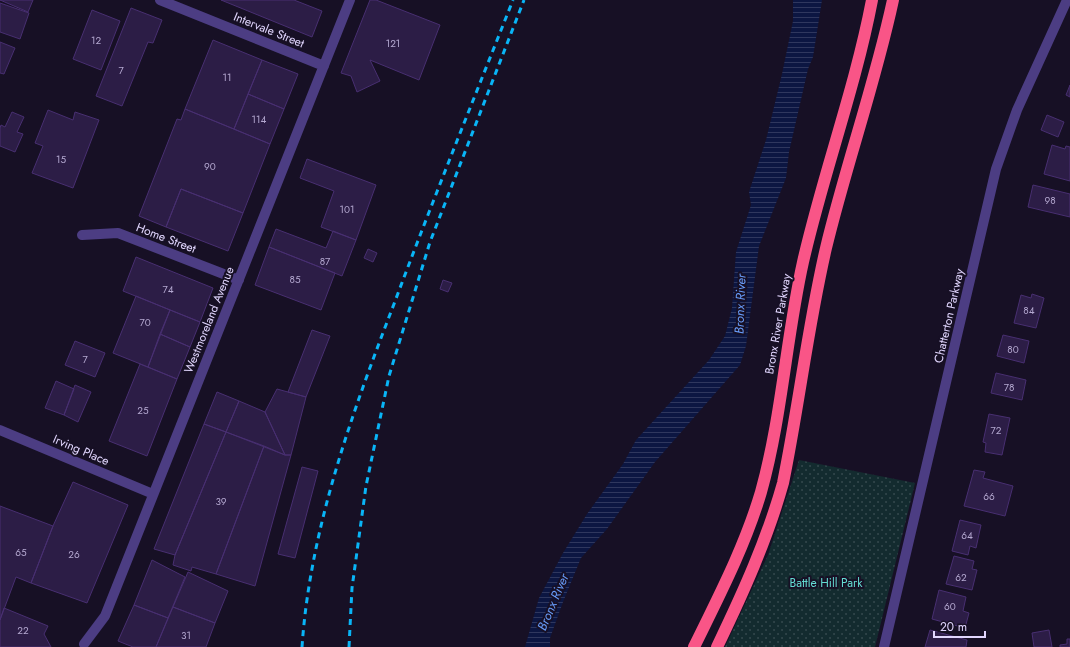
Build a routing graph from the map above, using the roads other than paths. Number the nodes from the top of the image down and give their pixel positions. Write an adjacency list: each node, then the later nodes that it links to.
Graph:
1 (160, 0): 6 (street, Intervale Street)
2 (350, 0): 6 (street, Westmoreland Avenue)
3 (872, 0): 12 (highway, Bronx River Parkway)
4 (893, 0): 13 (highway)
5 (1067, 0): 14 (street, Chatterton Parkway)
6 (324, 66): 8 (street, Westmoreland Avenue)
7 (82, 235): 8 (street, Home Street)
8 (239, 280): 10 (street, Westmoreland Avenue)
9 (0, 430): 10 (street, Irving Place)
10 (153, 494): 11 (street, Westmoreland Avenue)
11 (84, 644)
12 (694, 647)
13 (717, 647)
14 (884, 647)

